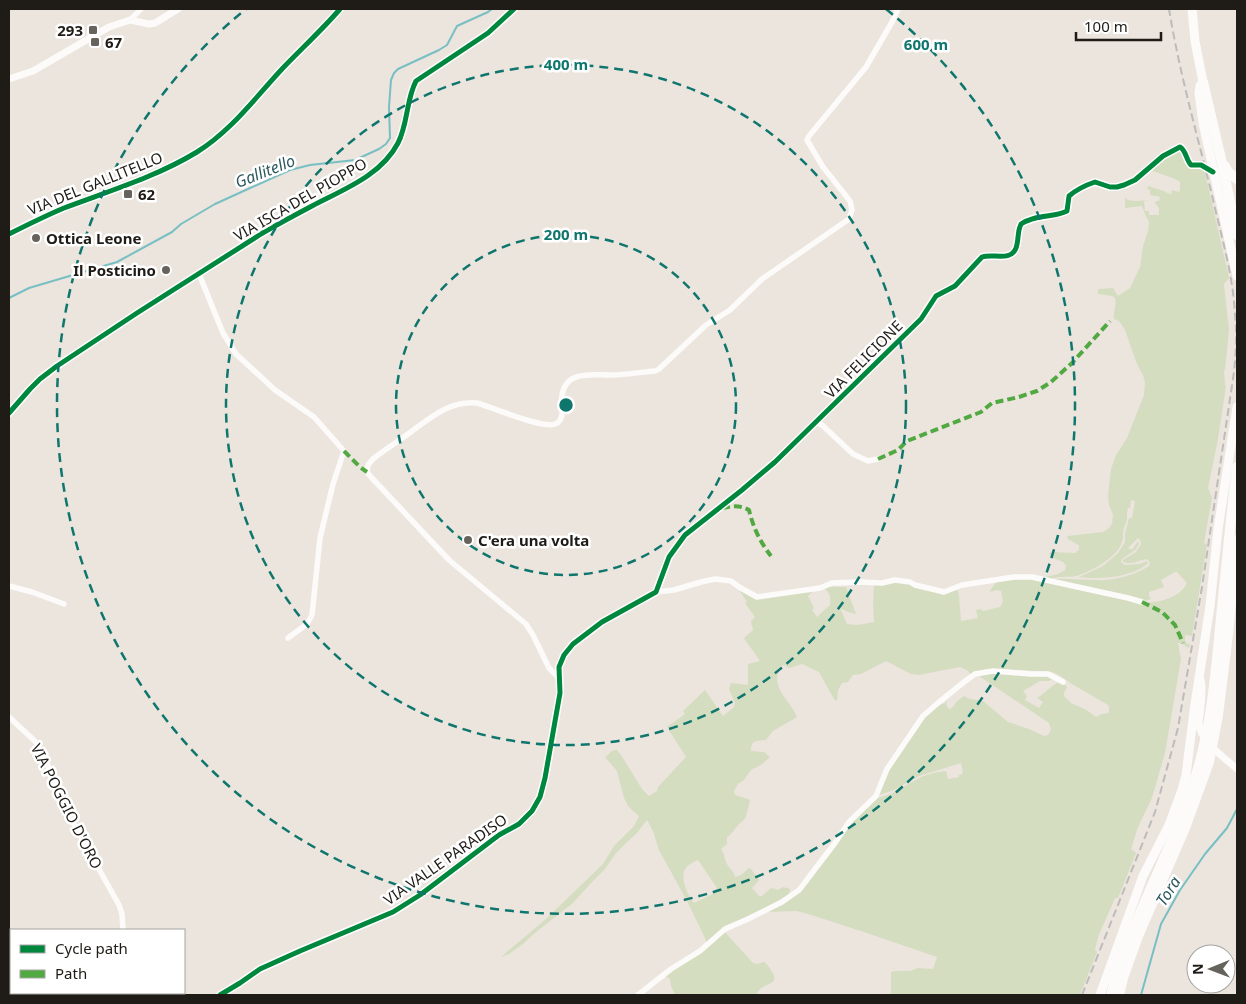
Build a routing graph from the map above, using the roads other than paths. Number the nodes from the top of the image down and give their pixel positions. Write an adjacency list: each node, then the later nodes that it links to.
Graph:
1 (141, 9): 7 (street)
2 (178, 9): 7 (street)
3 (340, 9): 15 (street, VIA DEL GALLITELLO)
4 (514, 9): 17 (street, VIA ISCA DEL PIOPPO)
5 (898, 9): 31 (street)
6 (1192, 9): 9 (main road)
7 (130, 20): 8 (street)
8 (9, 79)
9 (1203, 82): 10 (highway); 11 (main road)
10 (1222, 158): 12 (highway); 13 (highway)
11 (1211, 170): 18 (main road); 21 (street, VIA FELICIONE)
12 (1237, 179)
13 (1228, 187): 14 (highway); 16 (highway)
14 (1237, 213)
15 (9, 234)
16 (1237, 235)
17 (199, 274): 20 (street, VIA ISCA DEL PIOPPO); 29 (street)
18 (1237, 276)
19 (1237, 407): 30 (main road)
20 (9, 413)
21 (817, 422): 22 (street); 26 (street, VIA FELICIONE)
22 (878, 459)
23 (1237, 467): 34 (highway)
24 (1237, 540): 34 (highway)
25 (9, 586): 28 (street)
26 (656, 592): 27 (street); 31 (street)
27 (1142, 602)
28 (64, 604)
29 (288, 638)
30 (1199, 675): 35 (street); 39 (main road)
31 (559, 678): 37 (street, VIA VALLE PARADISO)
32 (1063, 682): 38 (street)
33 (9, 717): 36 (street, VIA POGGIO D'ORO)
34 (1211, 734): 40 (highway); 41 (highway)
35 (1237, 769)
36 (123, 929)
37 (220, 995)
38 (638, 995)
39 (1100, 995)
40 (1111, 995)
41 (1118, 995)

